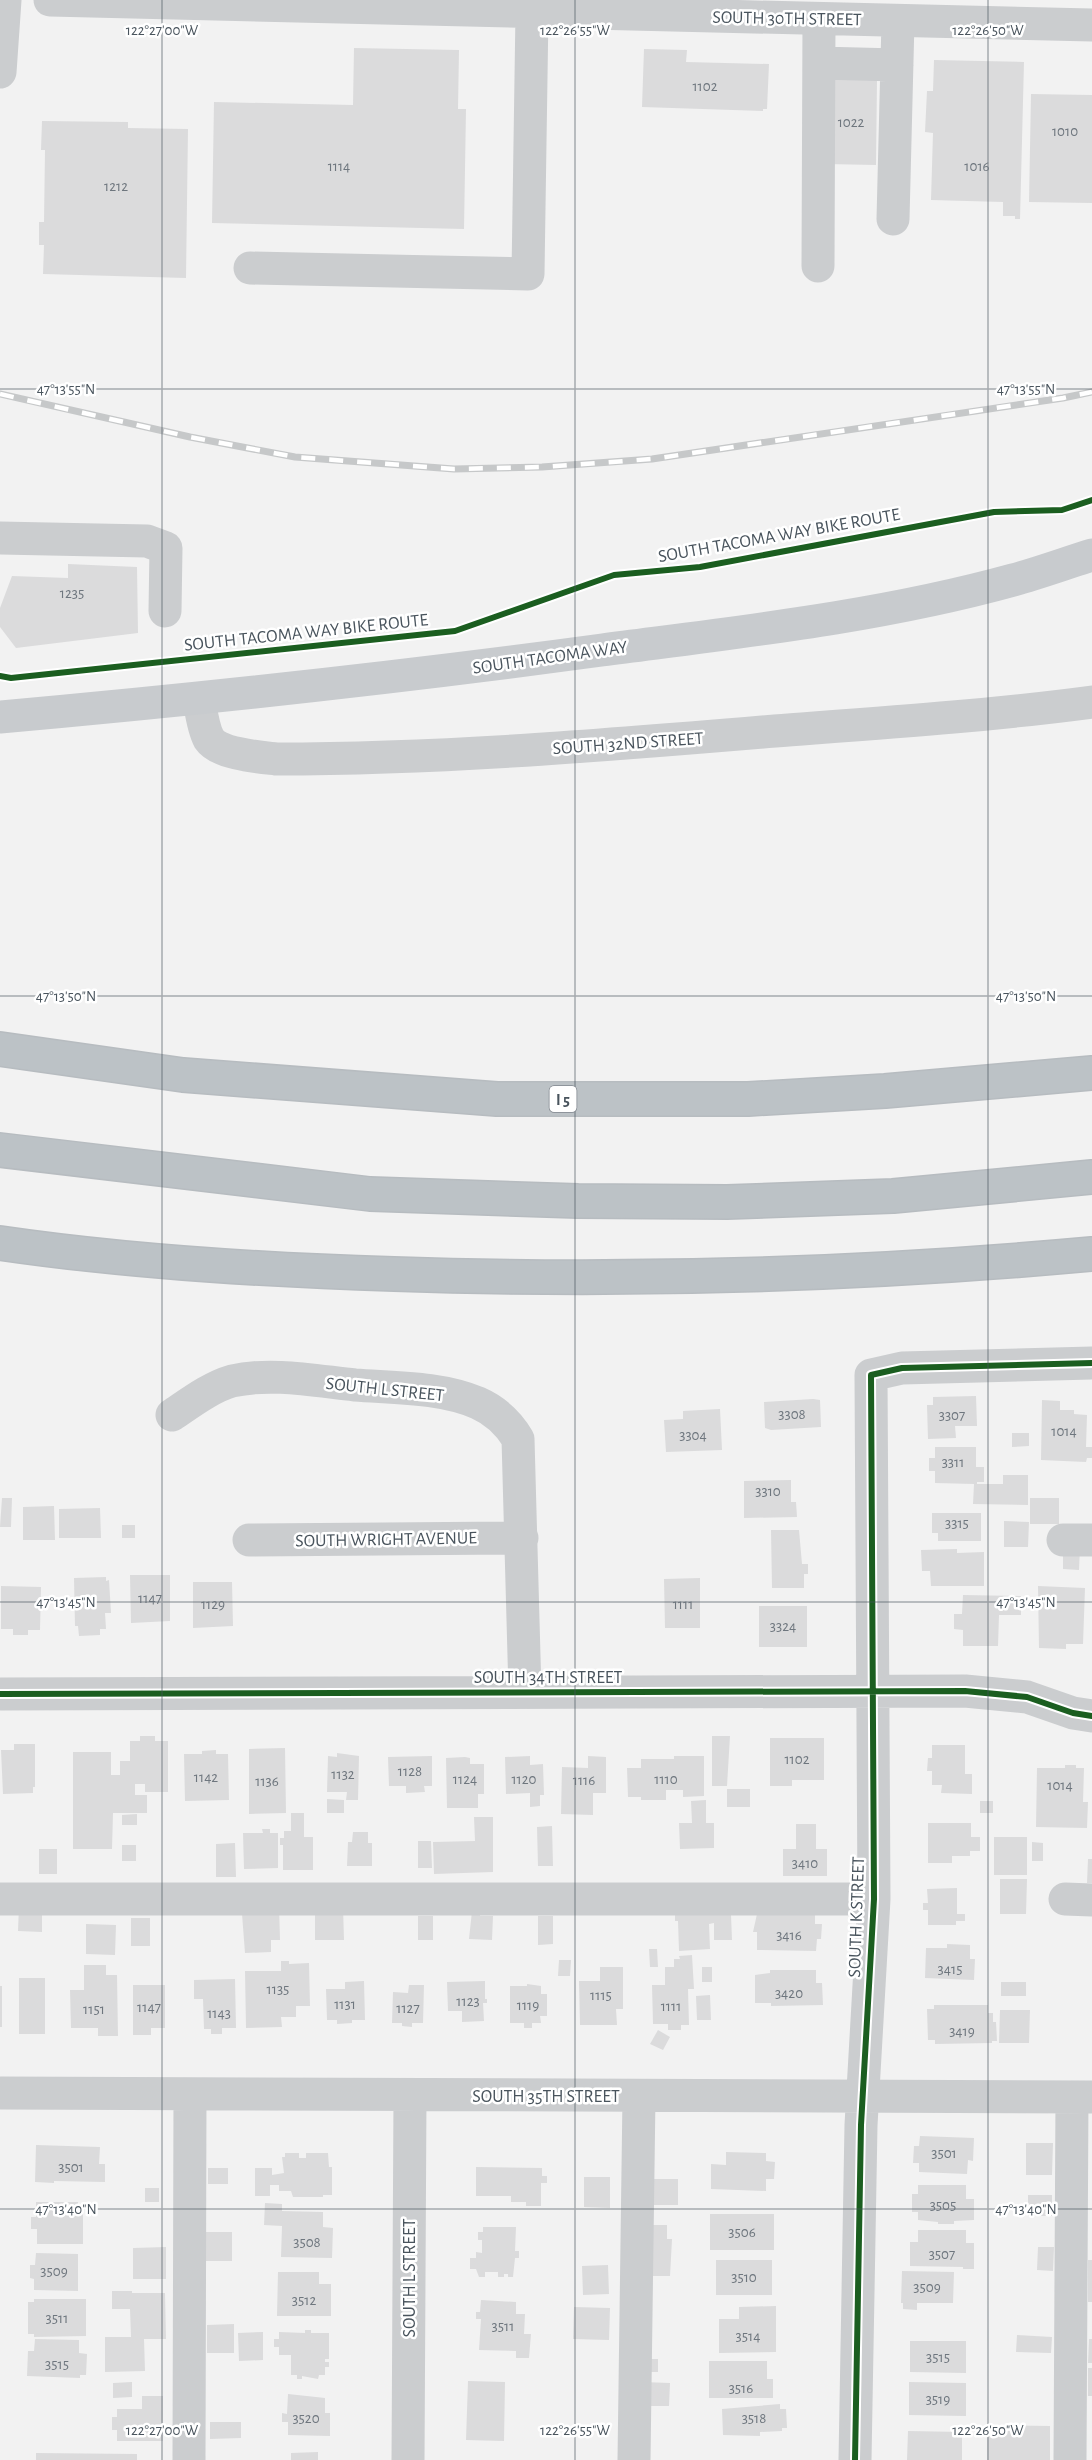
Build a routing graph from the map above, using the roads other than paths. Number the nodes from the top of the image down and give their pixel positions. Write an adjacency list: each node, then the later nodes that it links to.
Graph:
1 (5, 0): 7 (street)
2 (50, 0): 3 (street, SOUTH 30TH STREET)
3 (532, 12): 4 (street, SOUTH 30TH STREET); 12 (street)
4 (819, 19): 5 (street, SOUTH 30TH STREET); 8 (street)
5 (898, 21): 6 (street, SOUTH 30TH STREET); 9 (street)
6 (1092, 26)
7 (0, 61)
8 (819, 63): 9 (street); 11 (street)
9 (897, 65): 10 (street)
10 (893, 219)
11 (818, 266)
12 (250, 268)
13 (0, 538): 15 (street)
14 (1092, 555): 16 (main road, SOUTH TACOMA WAY)
15 (165, 611)
16 (199, 699): 17 (street, SOUTH 32ND STREET); 18 (main road, SOUTH TACOMA WAY)
17 (1092, 702)
18 (0, 717)
19 (0, 1049): 20 (highway, I 5)
20 (1092, 1073)
21 (0, 1150): 22 (highway)
22 (1092, 1177)
23 (14, 1245): 24 (highway)
24 (1092, 1254)
25 (1092, 1363): 30 (street, SOUTH K STREET)
26 (172, 1415): 27 (street, SOUTH L STREET)
27 (522, 1538): 28 (street, SOUTH WRIGHT AVENUE); 29 (street, SOUTH L STREET)
28 (249, 1540)
29 (525, 1692): 30 (street, SOUTH 34TH STREET); 31 (street, SOUTH 34TH STREET)
30 (873, 1692): 32 (street, SOUTH 34TH STREET); 34 (street, SOUTH K STREET)
31 (0, 1694)
32 (1092, 1716)
33 (0, 1899): 34 (street)
34 (874, 1899): 37 (street, SOUTH K STREET)
35 (0, 2093): 36 (street, SOUTH 35TH STREET)
36 (190, 2094): 38 (street, SOUTH 35TH STREET); 41 (street)
37 (863, 2095): 39 (street, SOUTH 35TH STREET); 40 (street, SOUTH 35TH STREET); 44 (street, SOUTH K STREET)
38 (410, 2096): 39 (street, SOUTH 35TH STREET); 42 (street, SOUTH L STREET)
39 (639, 2096): 43 (street)
40 (1082, 2097): 45 (street)
41 (189, 2460)
42 (408, 2460)
43 (634, 2460)
44 (855, 2460)
45 (1070, 2460)

